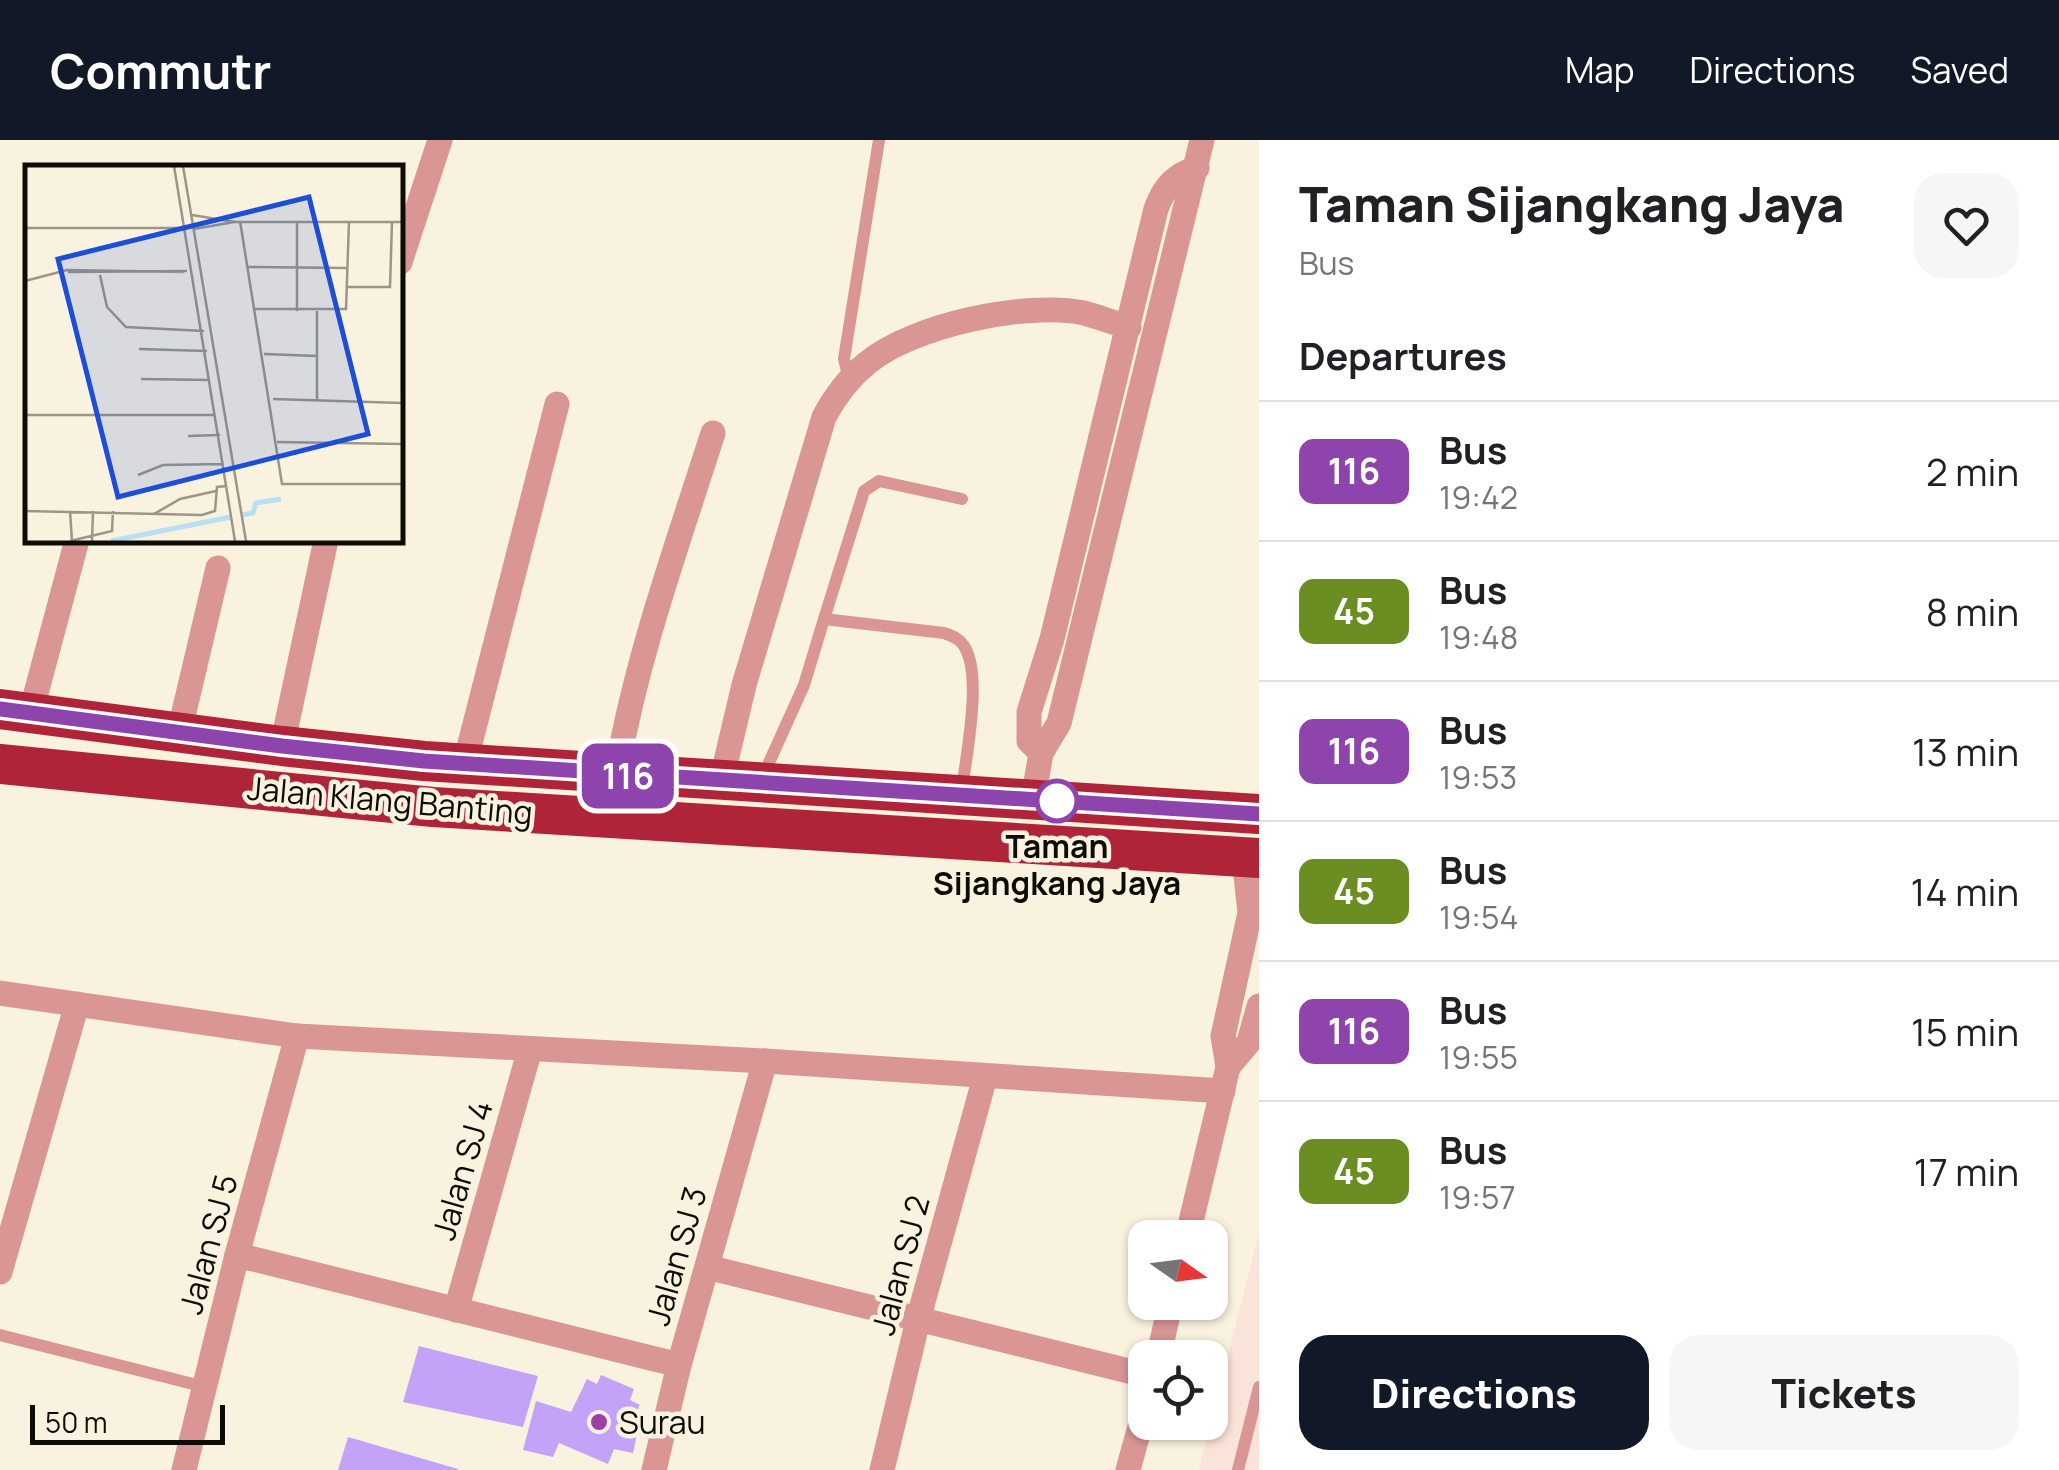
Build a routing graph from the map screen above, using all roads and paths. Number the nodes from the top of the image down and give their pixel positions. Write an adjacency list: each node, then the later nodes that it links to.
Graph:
1 (440, 140): 5 (street)
2 (878, 140): 7 (lane)
3 (1202, 140): 4 (street)
4 (1197, 168): 6 (street); 18 (street)
5 (402, 256)
6 (1128, 327): 7 (street); 18 (street)
7 (849, 381): 22 (street)
8 (557, 404): 19 (street)
9 (713, 433): 21 (street)
10 (962, 499): 14 (lane)
11 (77, 542): 15 (street)
12 (326, 542): 17 (street)
13 (218, 568): 16 (street)
14 (824, 619): 22 (lane); 23 (lane)
15 (16, 711): 16 (highway, Jalan Klang Banting)
16 (179, 732): 17 (highway, Jalan Klang Banting)
17 (282, 746): 19 (highway, Jalan Klang Banting)
18 (1040, 753): 24 (street)
19 (465, 763): 21 (highway, Jalan Klang Banting)
20 (0, 764): 26 (highway, Jalan Klang Banting)
21 (616, 776): 22 (highway, Jalan Klang Banting)
22 (740, 783): 23 (highway, Jalan Klang Banting)
23 (962, 796): 24 (highway, Jalan Klang Banting)
24 (1033, 800): 25 (highway, Jalan Klang Banting)
25 (1259, 814)
26 (1251, 858): 34 (street)
27 (0, 992): 28 (street)
28 (77, 1004): 30 (street); 38 (street)
29 (1259, 1006): 34 (street)
30 (298, 1036): 31 (street); 36 (street, Jalan SJ 5)
31 (530, 1049): 32 (street); 39 (street, Jalan SJ 4)
32 (765, 1061): 33 (street); 37 (street, Jalan SJ 3)
33 (984, 1077): 34 (street); 40 (street, Jalan SJ 2)
34 (1226, 1079): 35 (street)
35 (1191, 1220)
36 (238, 1255): 39 (street); 44 (street, Jalan SJ 5)
37 (707, 1267): 40 (street); 42 (street, Jalan SJ 3)
38 (0, 1272)
39 (456, 1310): 42 (street)
40 (918, 1320): 43 (street); 49 (street, Jalan SJ 2)
41 (0, 1335): 44 (lane)
42 (679, 1365): 48 (street, Jalan SJ 3)
43 (1128, 1371)
44 (204, 1387): 47 (street, Jalan SJ 5)
45 (1259, 1387): 51 (lane)
46 (1136, 1440): 50 (street)
47 (184, 1470)
48 (654, 1470)
49 (882, 1470)
50 (1128, 1470)
51 (1238, 1470)

